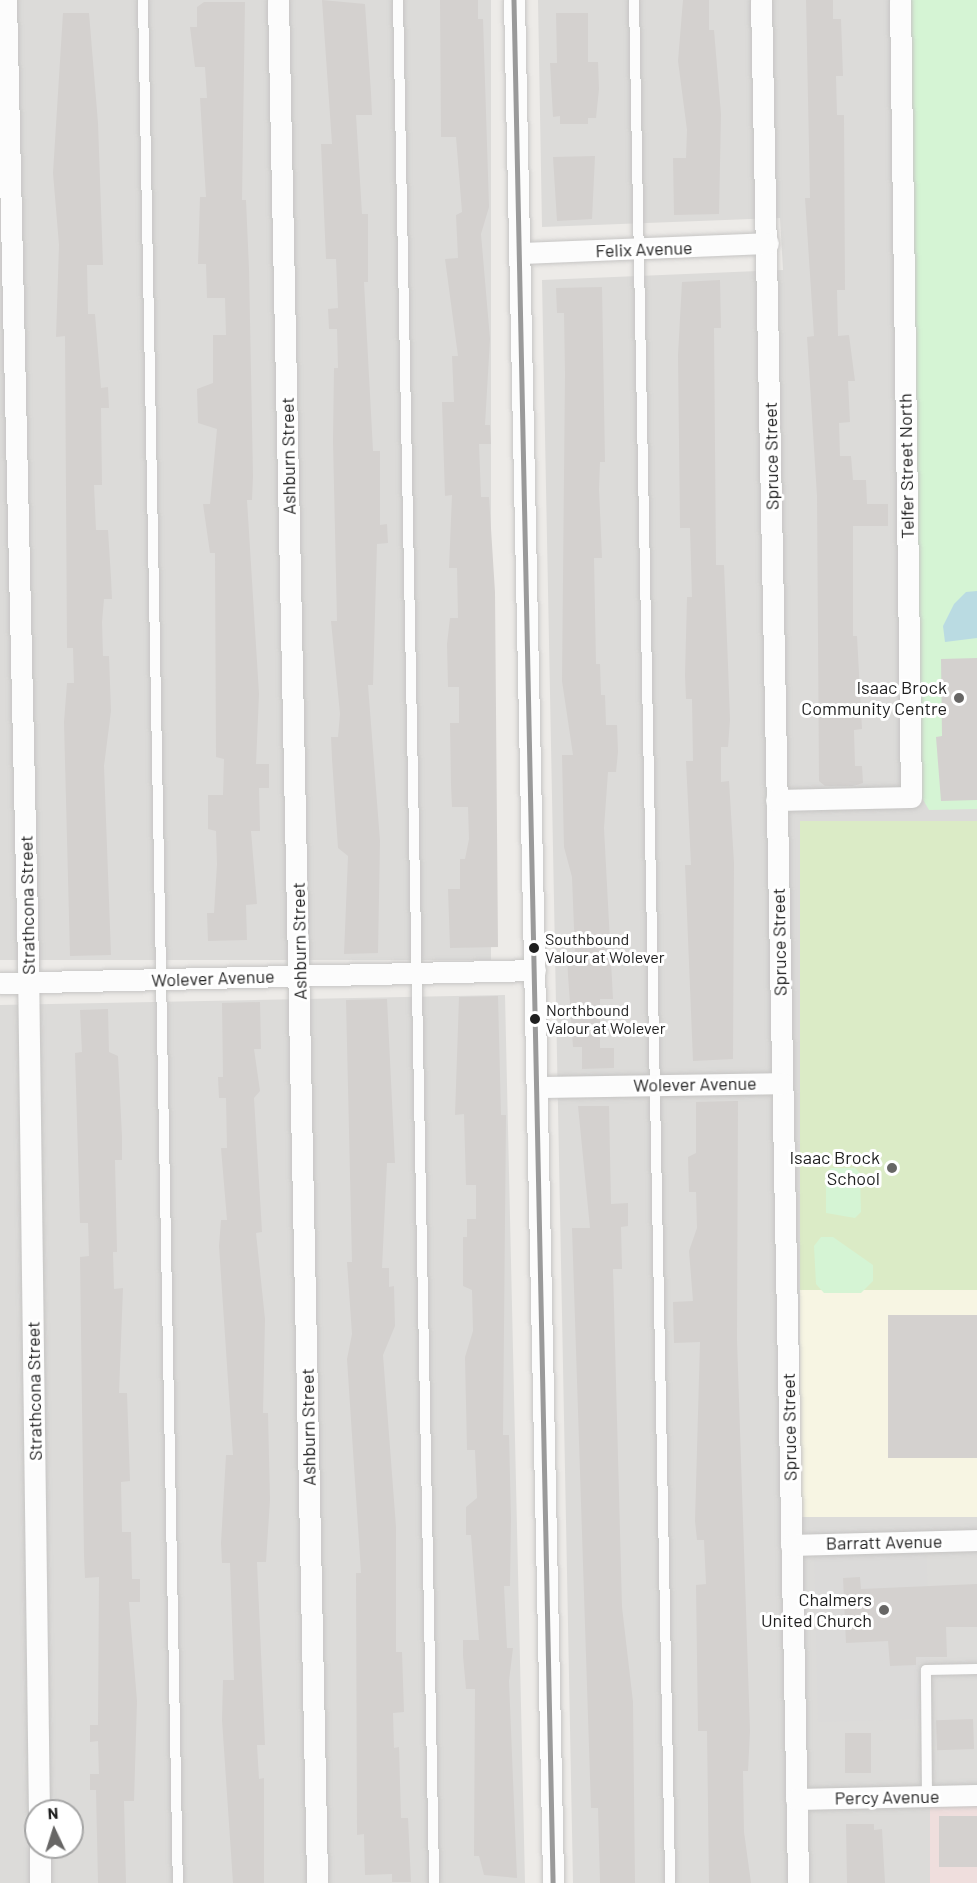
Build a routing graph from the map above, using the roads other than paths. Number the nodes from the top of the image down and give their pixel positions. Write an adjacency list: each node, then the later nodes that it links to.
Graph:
1 (6, 0): 18 (street, Strathcona Street)
2 (143, 0): 16 (lane)
3 (278, 0): 15 (street, Ashburn Street)
4 (398, 0): 14 (lane)
5 (514, 0): 11 (street)
6 (634, 0): 10 (lane)
7 (761, 0): 9 (street, Spruce Street)
8 (900, 0): 12 (street, Telfer Street North)
9 (768, 243): 10 (street, Felix Avenue); 12 (street, Spruce Street)
10 (640, 249): 11 (street, Felix Avenue); 20 (lane)
11 (520, 253): 13 (street)
12 (776, 800): 19 (street, Spruce Street)
13 (535, 970): 14 (street, Wolever Avenue); 21 (street)
14 (417, 972): 15 (street, Wolever Avenue); 33 (lane)
15 (300, 975): 16 (street, Wolever Avenue); 32 (street, Ashburn Street)
16 (160, 980): 18 (street, Wolever Avenue); 31 (lane)
17 (0, 982): 18 (street, Wolever Avenue)
18 (28, 982): 27 (street, Strathcona Street)
19 (782, 1083): 20 (street, Wolever Avenue); 23 (street, Spruce Street)
20 (654, 1085): 21 (street, Wolever Avenue); 35 (lane)
21 (537, 1087): 34 (street)
22 (977, 1540): 23 (street, Barratt Avenue)
23 (791, 1545): 28 (street, Spruce Street)
24 (977, 1669): 26 (lane)
25 (977, 1795): 26 (street, Percy Avenue)
26 (927, 1796): 28 (street, Percy Avenue)
27 (39, 1799)
28 (796, 1799): 36 (street, Spruce Street)
29 (40, 1859): 30 (street)
30 (40, 1883)
31 (178, 1883)
32 (317, 1883)
33 (435, 1883)
34 (553, 1883)
35 (670, 1883)
36 (798, 1883)

